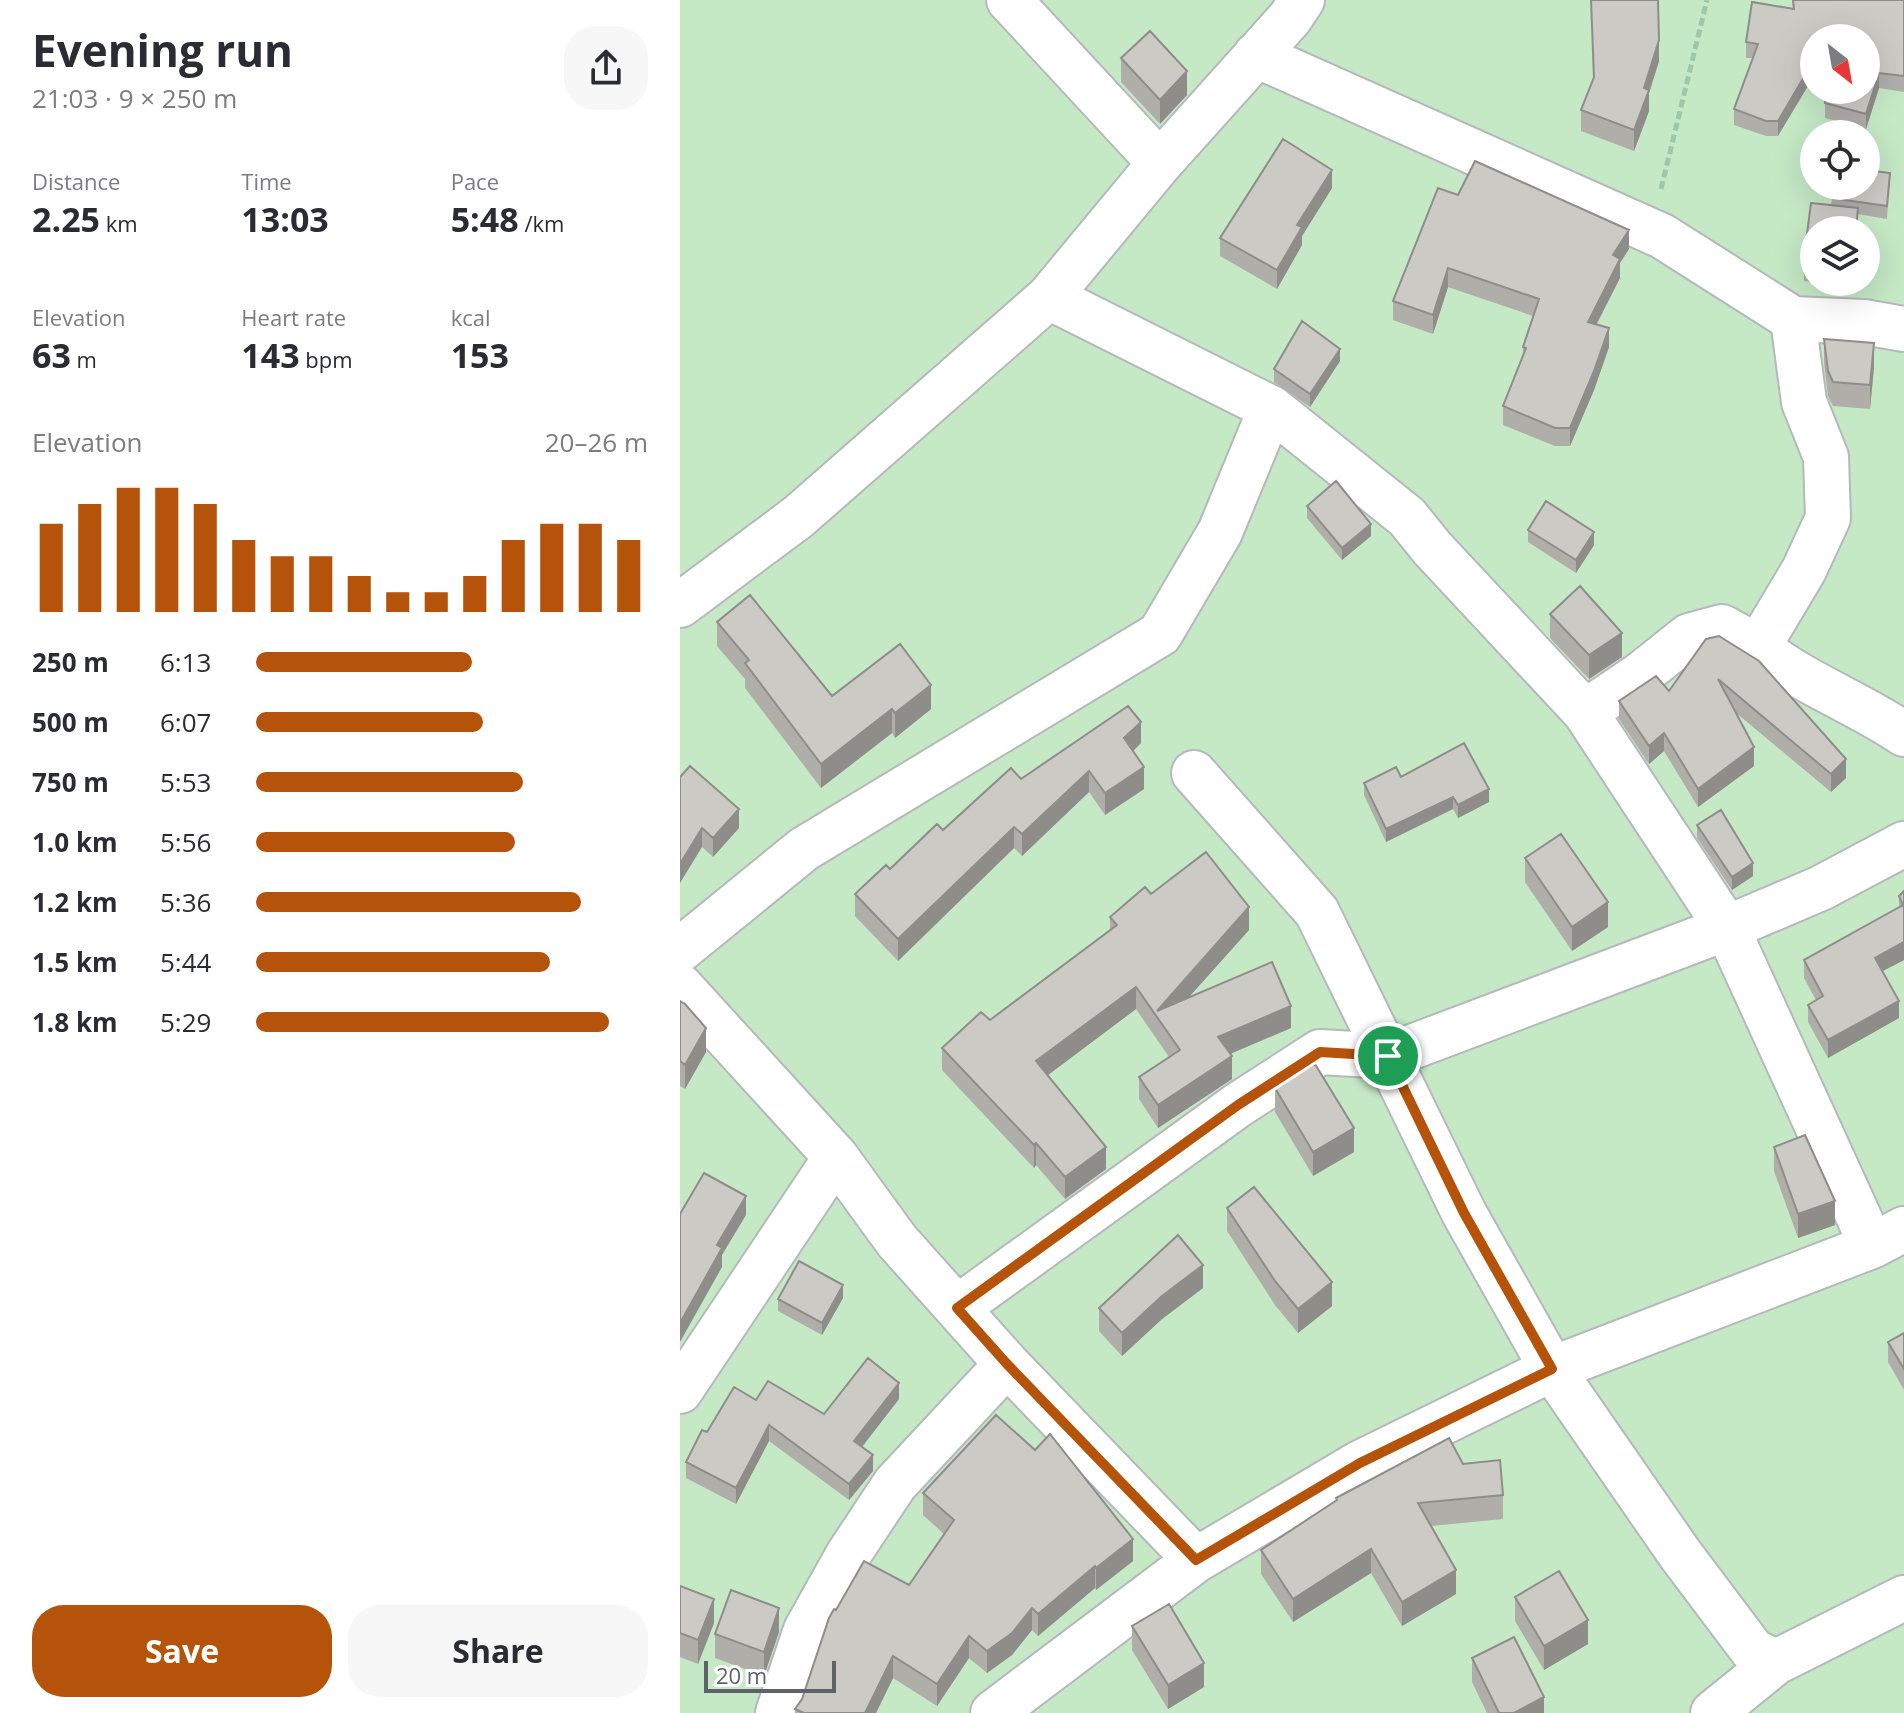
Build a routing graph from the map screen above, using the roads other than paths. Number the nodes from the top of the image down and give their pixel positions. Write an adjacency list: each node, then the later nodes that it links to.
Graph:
1 (1009, 0): 4 (street)
2 (1302, 0): 3 (street)
3 (1256, 55): 4 (street); 6 (street)
4 (1160, 163): 5 (street)
5 (1049, 297): 8 (street); 9 (street)
6 (1793, 319): 7 (street); 10 (street)
7 (1904, 329)
8 (1271, 408): 11 (street); 16 (street)
9 (680, 605)
10 (1758, 647): 11 (street); 12 (street)
11 (1585, 712): 15 (street)
12 (1904, 734)
13 (1194, 773): 18 (street)
14 (1904, 844): 15 (street)
15 (1727, 928): 18 (street); 20 (street)
16 (680, 950)
17 (680, 986): 19 (street)
18 (1388, 1056): 21 (street); 23 (street)
19 (836, 1157): 21 (street); 24 (street)
20 (1888, 1237): 23 (street)
21 (957, 1308): 22 (street)
22 (1007, 1364): 25 (street); 28 (street)
23 (1552, 1369): 25 (street); 27 (street)
24 (680, 1391)
25 (1196, 1560): 29 (street)
26 (1904, 1598): 27 (street)
27 (1776, 1662): 30 (street)
28 (778, 1713)
29 (993, 1713)
30 (1713, 1713)

